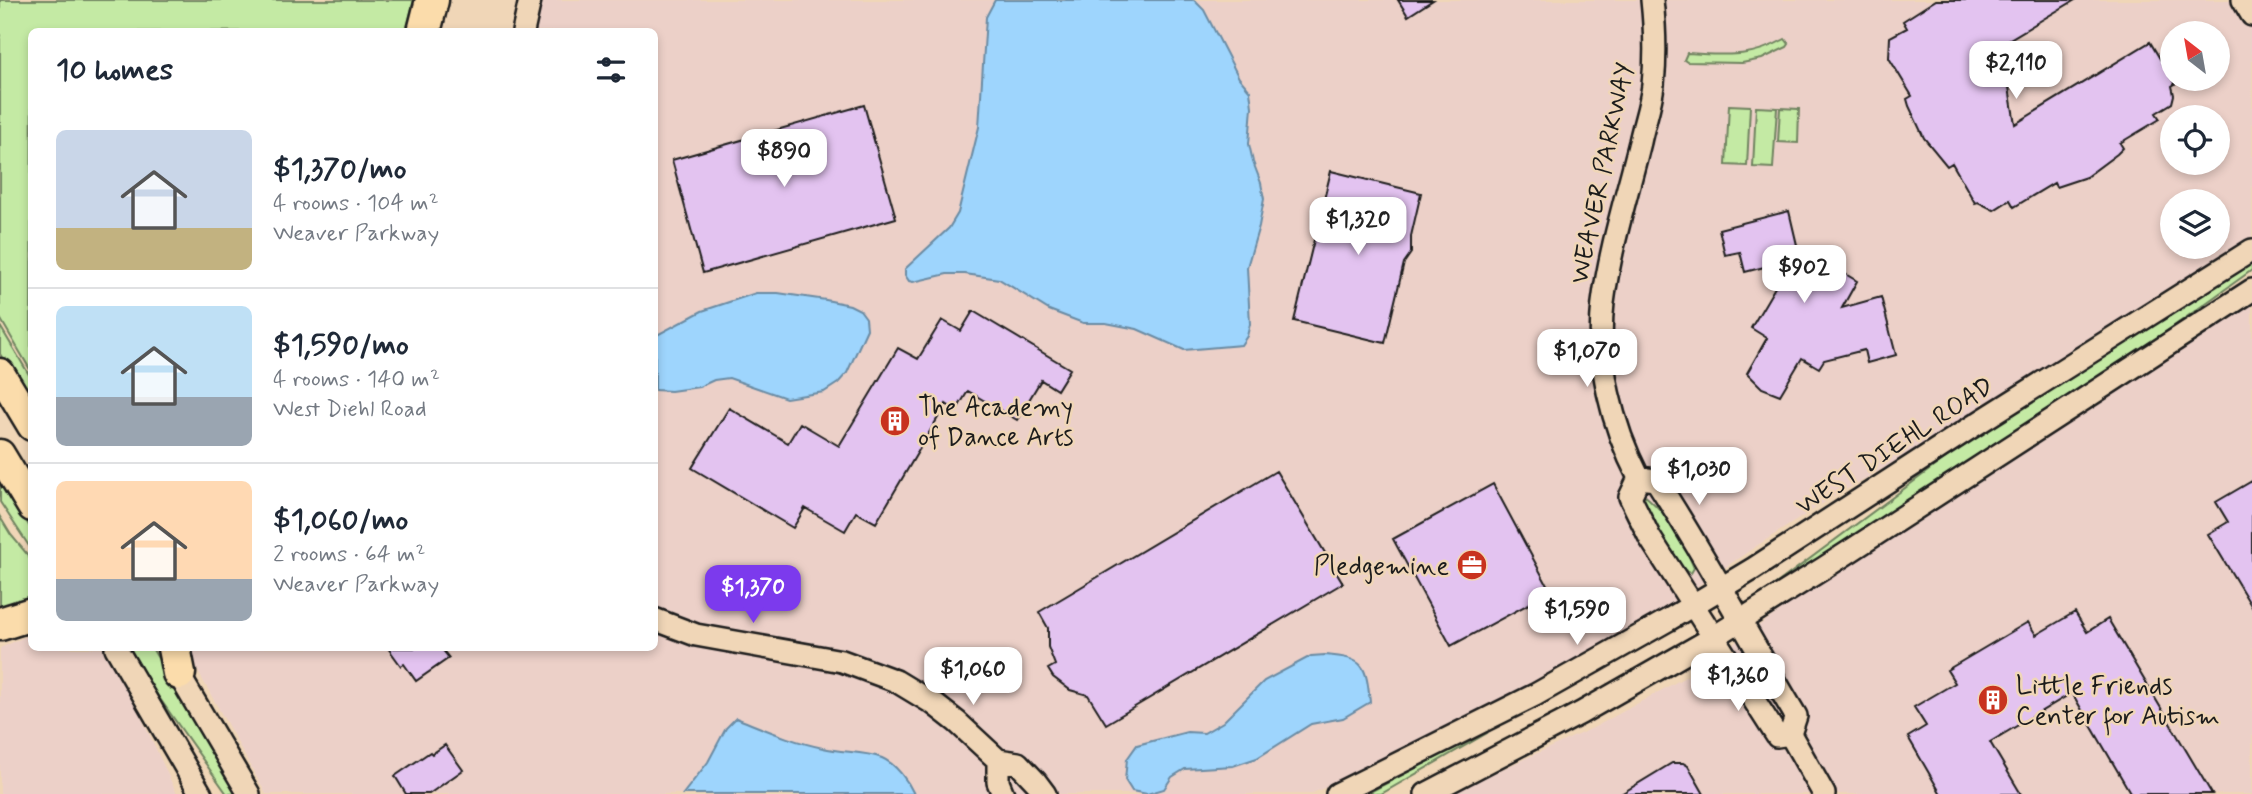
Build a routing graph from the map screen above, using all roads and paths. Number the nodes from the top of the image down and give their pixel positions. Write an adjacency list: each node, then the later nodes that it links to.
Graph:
1 (432, 0): 6 (highway)
2 (530, 0): 7 (street)
3 (1651, 0): 13 (street, WEAVER PARKWAY)
4 (2243, 0): 5 (street)
5 (2252, 15)
6 (425, 28)
7 (524, 28)
8 (2252, 250): 15 (street, WEST DIEHL ROAD)
9 (2252, 290): 19 (street)
10 (0, 373): 11 (main road)
11 (28, 419)
12 (0, 454): 14 (main road)
13 (1639, 478): 15 (street); 16 (street)
14 (28, 500)
15 (1720, 588): 16 (street, WEST DIEHL ROAD); 19 (street)
16 (1694, 604): 21 (street); 30 (street, WEST DIEHL ROAD)
17 (28, 615): 20 (highway)
18 (658, 621): 25 (street)
19 (1740, 622): 21 (street); 24 (street)
20 (0, 624)
21 (1714, 637): 24 (street); 31 (street)
22 (118, 651): 26 (street)
23 (172, 656): 27 (street)
24 (1790, 734): 32 (street)
25 (998, 760): 28 (street); 29 (street)
26 (201, 794)
27 (249, 794)
28 (1003, 794)
29 (1045, 794)
30 (1337, 794)
31 (1426, 794)
32 (1824, 794)

